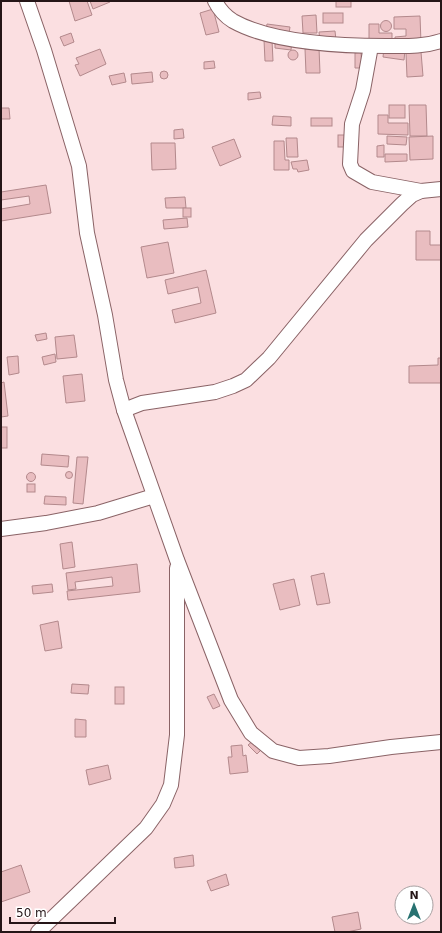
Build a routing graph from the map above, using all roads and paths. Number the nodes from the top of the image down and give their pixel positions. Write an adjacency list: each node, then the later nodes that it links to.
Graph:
1 (26, 1): 7 (street)
2 (215, 1): 4 (street)
3 (441, 41): 4 (street)
4 (371, 46): 6 (street)
5 (441, 188): 6 (street)
6 (421, 191): 7 (street)
7 (124, 410): 8 (street)
8 (154, 496): 9 (street); 10 (street)
9 (1, 529)
10 (177, 560): 11 (street); 12 (street)
11 (441, 742)
12 (38, 932)

